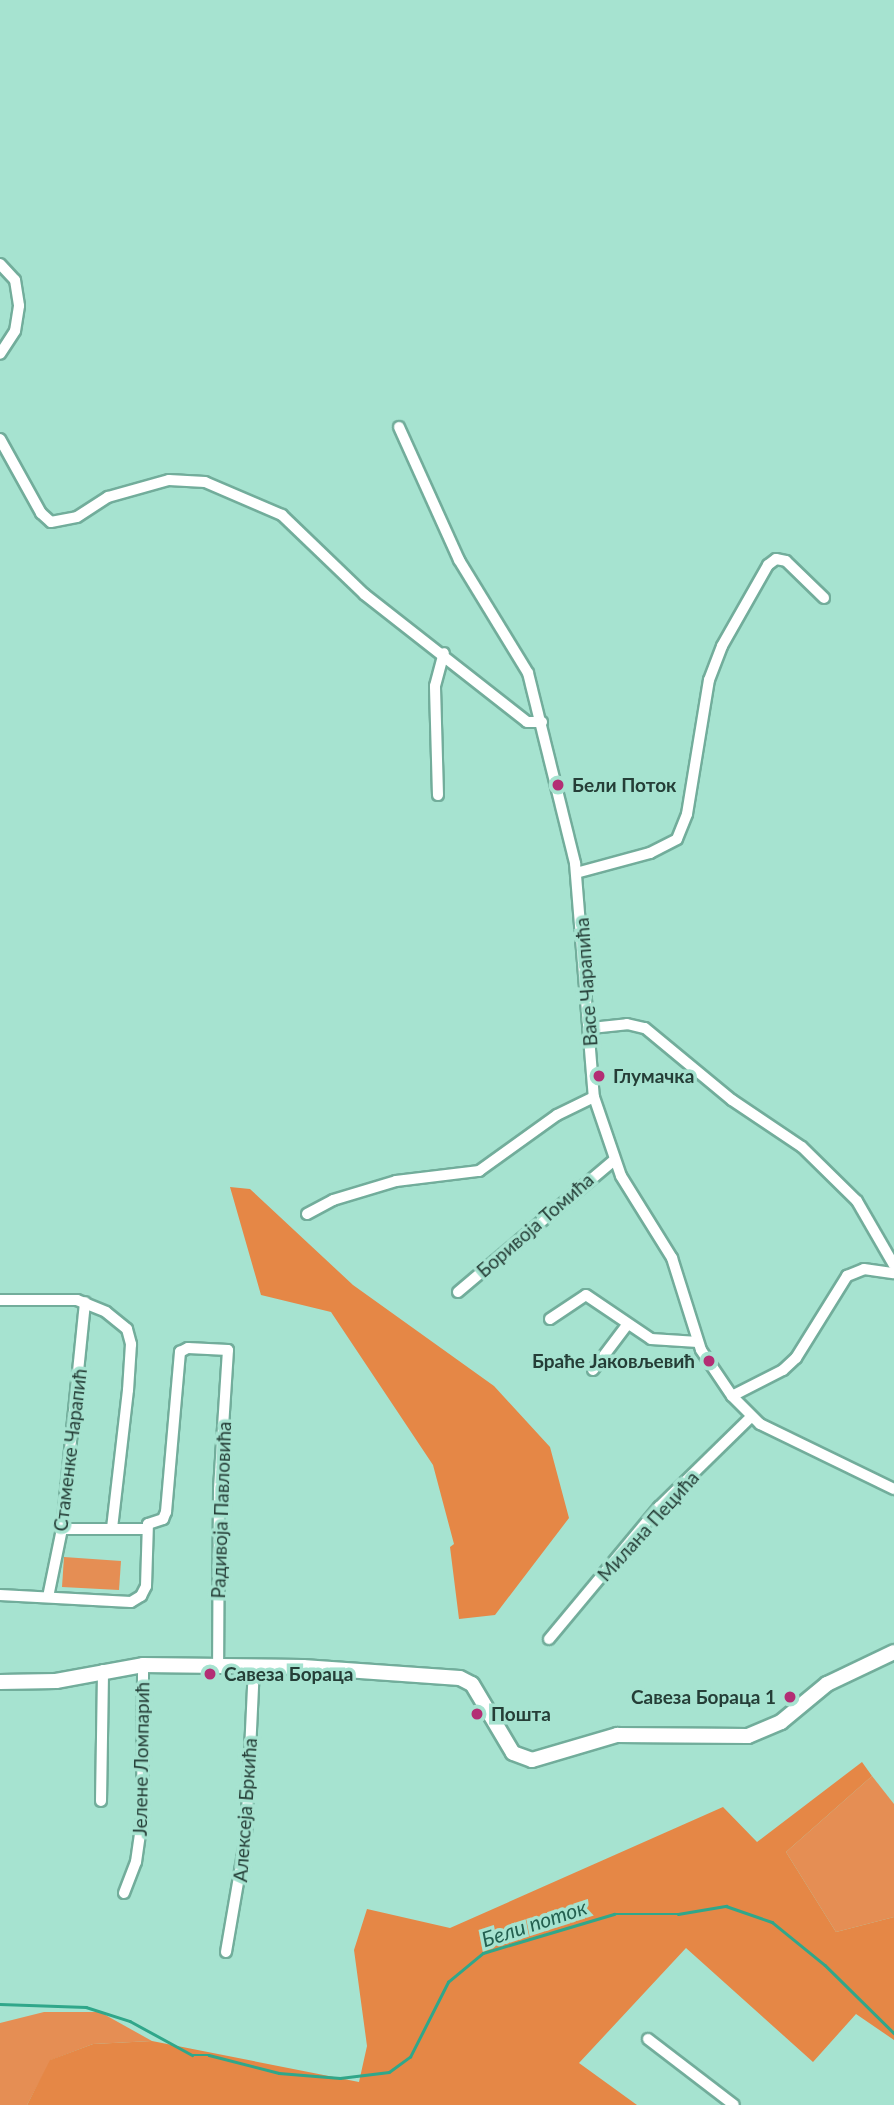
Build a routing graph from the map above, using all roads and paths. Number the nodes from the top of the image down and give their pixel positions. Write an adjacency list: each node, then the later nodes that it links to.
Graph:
1 (0, 264): 2 (street)
2 (0, 354)
3 (399, 427): 7 (street, Васе Чарапића)
4 (0, 439): 6 (street)
5 (824, 598): 9 (street)
6 (444, 653): 7 (street); 8 (street)
7 (542, 722): 9 (street, Васе Чарапића)
8 (438, 795)
9 (576, 873): 10 (street, Васе Чарапића)
10 (590, 1028): 11 (street, Васе Чарапића); 14 (street)
11 (594, 1097): 12 (street, Васе Чарапића); 13 (street)
12 (614, 1160): 16 (street, Боривоја Томића); 21 (street, Васе Чарапића)
13 (307, 1214)
14 (894, 1265)
15 (894, 1273): 23 (street)
16 (458, 1292)
17 (0, 1300): 18 (street)
18 (85, 1303): 26 (street); 27 (street, Стаменке Чарапић)
19 (550, 1319): 20 (street)
20 (627, 1325): 21 (street); 22 (street)
21 (698, 1342): 23 (street, Васе Чарапића)
22 (593, 1370)
23 (732, 1396): 24 (street, Васе Чарапића)
24 (751, 1417): 25 (street, Васе Чарапића); 31 (street, Милана Пецића)
25 (894, 1489)
26 (112, 1528): 27 (street); 28 (street)
27 (62, 1529): 30 (street, Стаменке Чарапић)
28 (147, 1529): 30 (street); 34 (street, Радивоја Павловића)
29 (0, 1595): 30 (street)
30 (48, 1597)
31 (549, 1639)
32 (894, 1651): 35 (street)
33 (143, 1665): 34 (street); 36 (street); 39 (street, Јелене Ломпарић)
34 (218, 1666): 35 (street)
35 (254, 1666): 40 (street, Алексеја Бркића)
36 (103, 1670): 37 (street); 38 (street)
37 (0, 1682)
38 (101, 1801)
39 (124, 1893)
40 (226, 1952)
41 (648, 2039): 42 (street)
42 (734, 2105)

